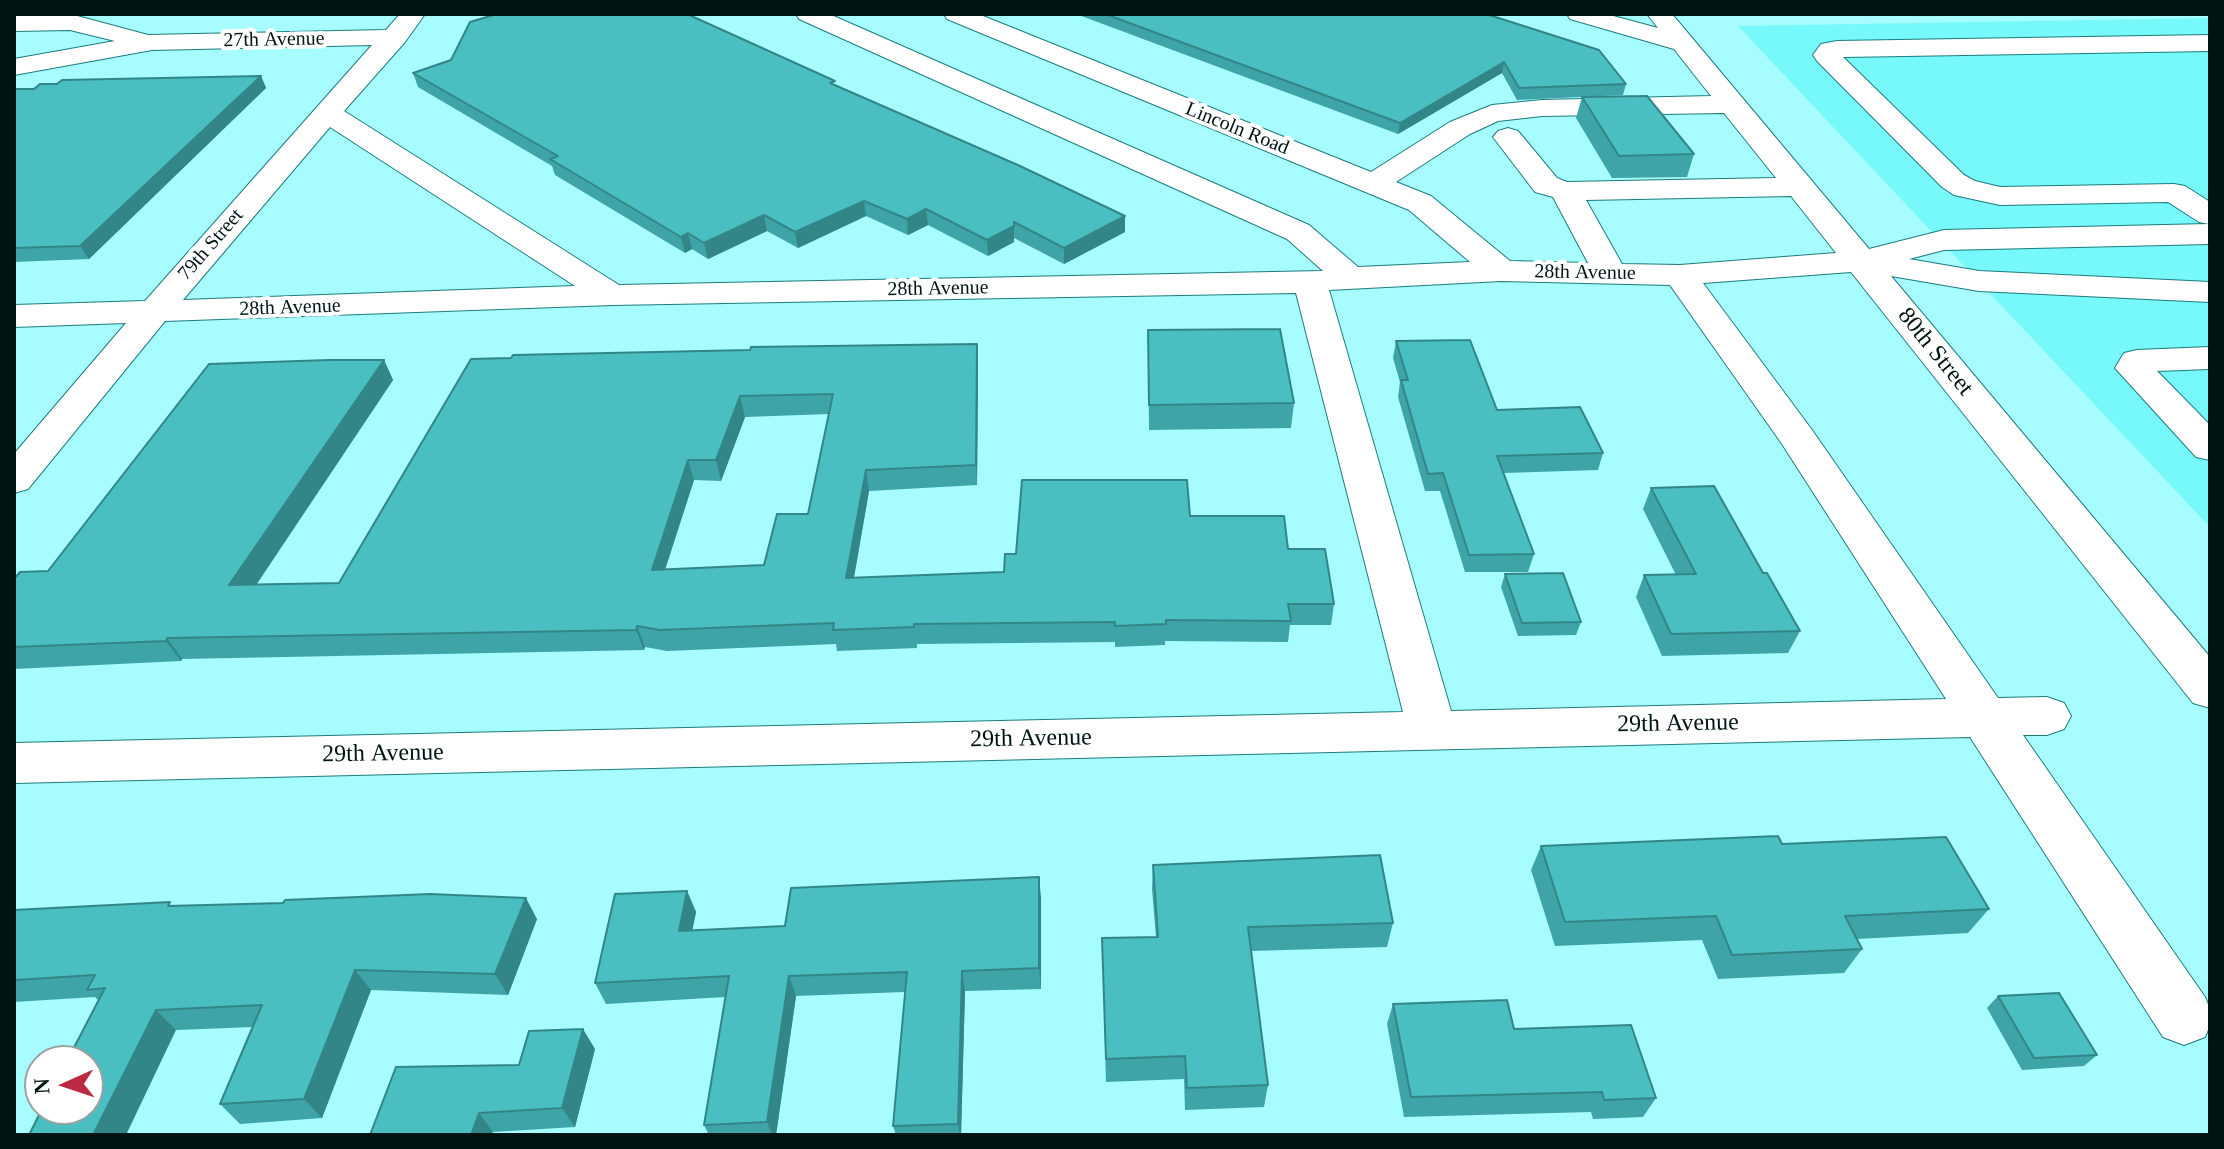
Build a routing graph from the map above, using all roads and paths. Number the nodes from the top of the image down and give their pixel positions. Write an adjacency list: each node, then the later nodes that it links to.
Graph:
1 (808, 14): 23 (street)
2 (956, 14): 14 (street, Lincoln Road)
3 (1579, 14): 9 (street)
4 (1659, 14): 9 (street, 80th Street)
5 (14, 23): 7 (street, 27th Avenue)
6 (404, 26): 7 (street, 27th Avenue); 12 (street, 79th Street)
7 (152, 42): 10 (street, 27th Avenue)
8 (2210, 43): 17 (street)
9 (1684, 44): 11 (street, 80th Street)
10 (14, 67)
11 (1733, 104): 14 (street); 15 (street, 80th Street)
12 (327, 112): 25 (street); 26 (street, 79th Street)
13 (1508, 137): 16 (street)
14 (1373, 184): 20 (street, Lincoln Road)
15 (1801, 187): 16 (street); 19 (street, 80th Street)
16 (1565, 191): 21 (street)
17 (2210, 215)
18 (2210, 234): 19 (street)
19 (1861, 261): 22 (street, 28th Avenue); 24 (street); 31 (street, 80th Street)
20 (1501, 271): 21 (street, 28th Avenue); 23 (street, 28th Avenue)
21 (1611, 274): 22 (street, 28th Avenue)
22 (1680, 275): 33 (street)
23 (1330, 280): 25 (street, 28th Avenue); 34 (street)
24 (2210, 292)
25 (612, 295): 26 (street, 28th Avenue)
26 (153, 313): 27 (street, 28th Avenue); 30 (street, 79th Street)
27 (14, 316)
28 (2210, 358): 29 (street)
29 (2203, 433)
30 (14, 480)
31 (2210, 690)
32 (2047, 716): 33 (street, 29th Avenue)
33 (1984, 717): 34 (street, 29th Avenue); 36 (street)
34 (1432, 730): 35 (street, 29th Avenue)
35 (14, 763)
36 (2184, 1017)

